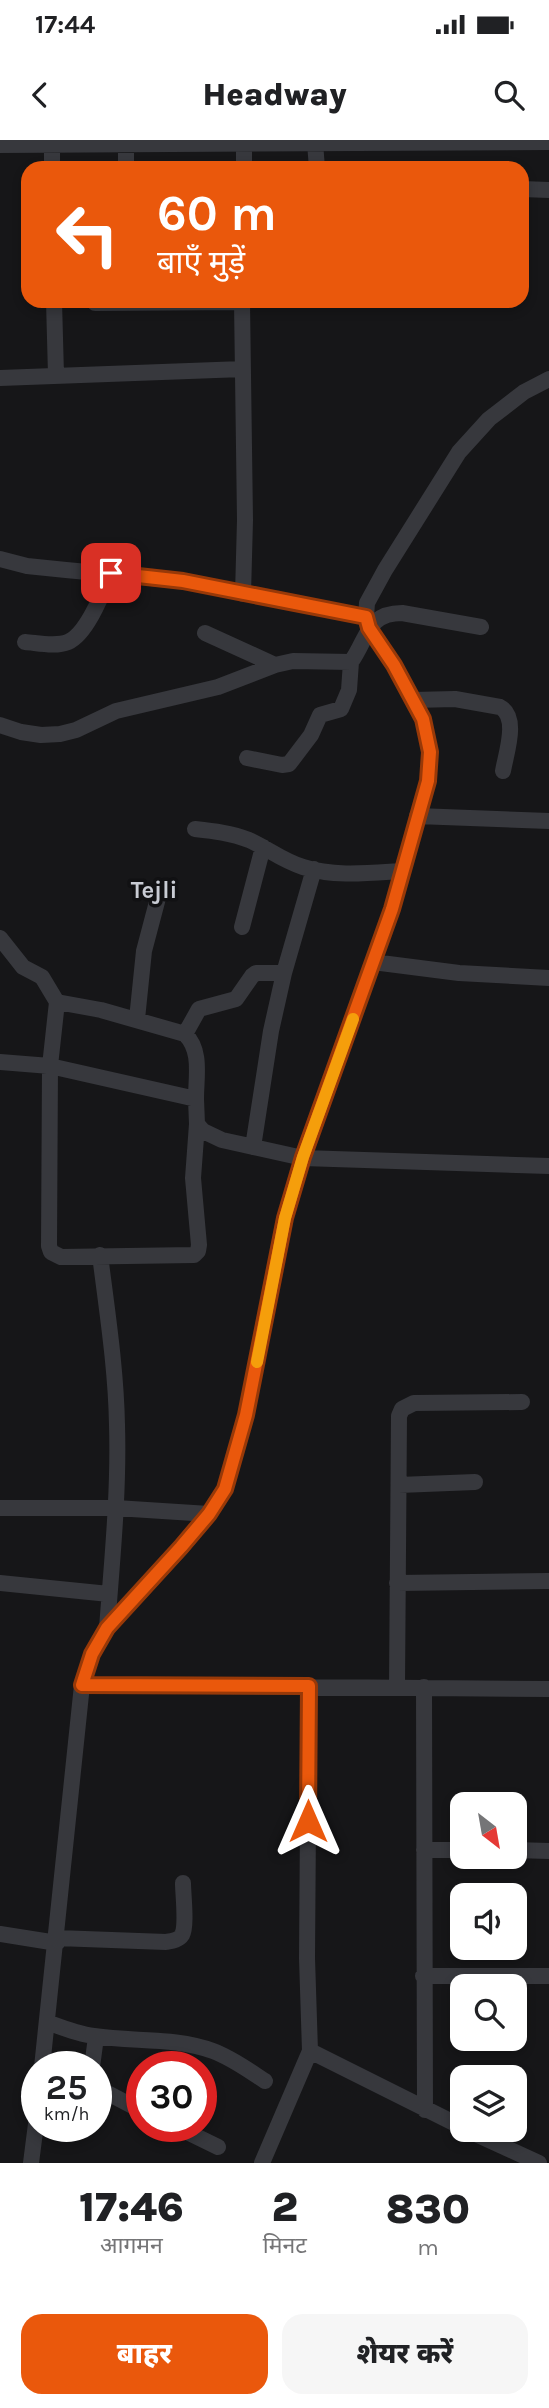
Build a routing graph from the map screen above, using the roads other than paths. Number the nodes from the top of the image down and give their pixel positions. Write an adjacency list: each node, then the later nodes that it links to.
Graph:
1 (396, 141): 2 (street); 4 (street)
2 (549, 142)
3 (244, 143): 4 (street); 5 (street); 10 (street)
4 (315, 143): 11 (street)
5 (126, 144): 7 (street); 9 (street)
6 (0, 145): 7 (street)
7 (52, 146): 8 (street)
8 (52, 161)
9 (126, 161)
10 (244, 161)
11 (316, 161)
12 (529, 189): 13 (street)
13 (549, 190)
14 (54, 308): 17 (street)
15 (242, 308): 16 (street)
16 (243, 369): 17 (street); 22 (street)
17 (55, 375): 18 (street)
18 (0, 378)
19 (549, 379): 23 (street)
20 (0, 559): 21 (street)
21 (111, 573): 22 (street); 26 (street)
22 (243, 594): 23 (street)
23 (367, 622): 24 (street); 27 (street); 29 (street)
24 (481, 627)
25 (205, 633): 28 (street)
26 (25, 642)
27 (351, 662): 28 (street); 31 (street)
28 (275, 665): 30 (street)
29 (413, 700): 32 (street); 33 (street)
30 (1, 729)
31 (247, 758)
32 (503, 771)
33 (417, 816): 34 (street); 38 (street)
34 (549, 821)
35 (195, 829): 36 (street)
36 (262, 847): 37 (street); 40 (street)
37 (314, 869): 38 (street); 43 (street)
38 (401, 871): 42 (street)
39 (158, 898): 46 (street)
40 (242, 927)
41 (0, 937): 45 (street)
42 (373, 962): 44 (street); 53 (street)
43 (284, 973): 47 (street); 52 (street)
44 (549, 978)
45 (57, 1002): 46 (street); 49 (street)
46 (137, 1019): 47 (street)
47 (185, 1034): 50 (street)
48 (0, 1062): 49 (street)
49 (50, 1066): 50 (street); 55 (street)
50 (196, 1099): 51 (street)
51 (197, 1124): 52 (street); 55 (street)
52 (253, 1147): 53 (street)
53 (303, 1157): 54 (street); 61 (street)
54 (549, 1166)
55 (100, 1255): 60 (street)
56 (522, 1402): 58 (street)
57 (475, 1482): 58 (street)
58 (399, 1485): 64 (street)
59 (0, 1508): 60 (street)
60 (116, 1508): 61 (street); 65 (street)
61 (209, 1514): 66 (street)
62 (548, 1581): 64 (street)
63 (0, 1583): 65 (street)
64 (397, 1583): 69 (street)
65 (109, 1594): 66 (street)
66 (107, 1628): 67 (street)
67 (82, 1685): 68 (street); 79 (street)
68 (309, 1686): 69 (street); 86 (street)
69 (397, 1687): 70 (street)
70 (424, 1687): 71 (street); 72 (street)
71 (549, 1689)
72 (424, 1850): 73 (street); 80 (street)
73 (450, 1850)
74 (527, 1850): 75 (street)
75 (549, 1851)
76 (183, 1883): 79 (street)
77 (0, 1934): 79 (street)
78 (0, 1945): 79 (street)
79 (57, 1945): 82 (street)
80 (423, 1976): 81 (street); 88 (street)
81 (549, 1976)
82 (47, 2022): 83 (street); 84 (street)
83 (96, 2037): 85 (street); 87 (street)
84 (44, 2051)
85 (94, 2051)
86 (310, 2051): 88 (street); 95 (street)
87 (265, 2081)
88 (425, 2110): 89 (street)
89 (450, 2121)
90 (34, 2142): 94 (street)
91 (208, 2142): 93 (street)
92 (493, 2142): 96 (street)
93 (218, 2147)
94 (32, 2163)
95 (262, 2163)
96 (539, 2163)

